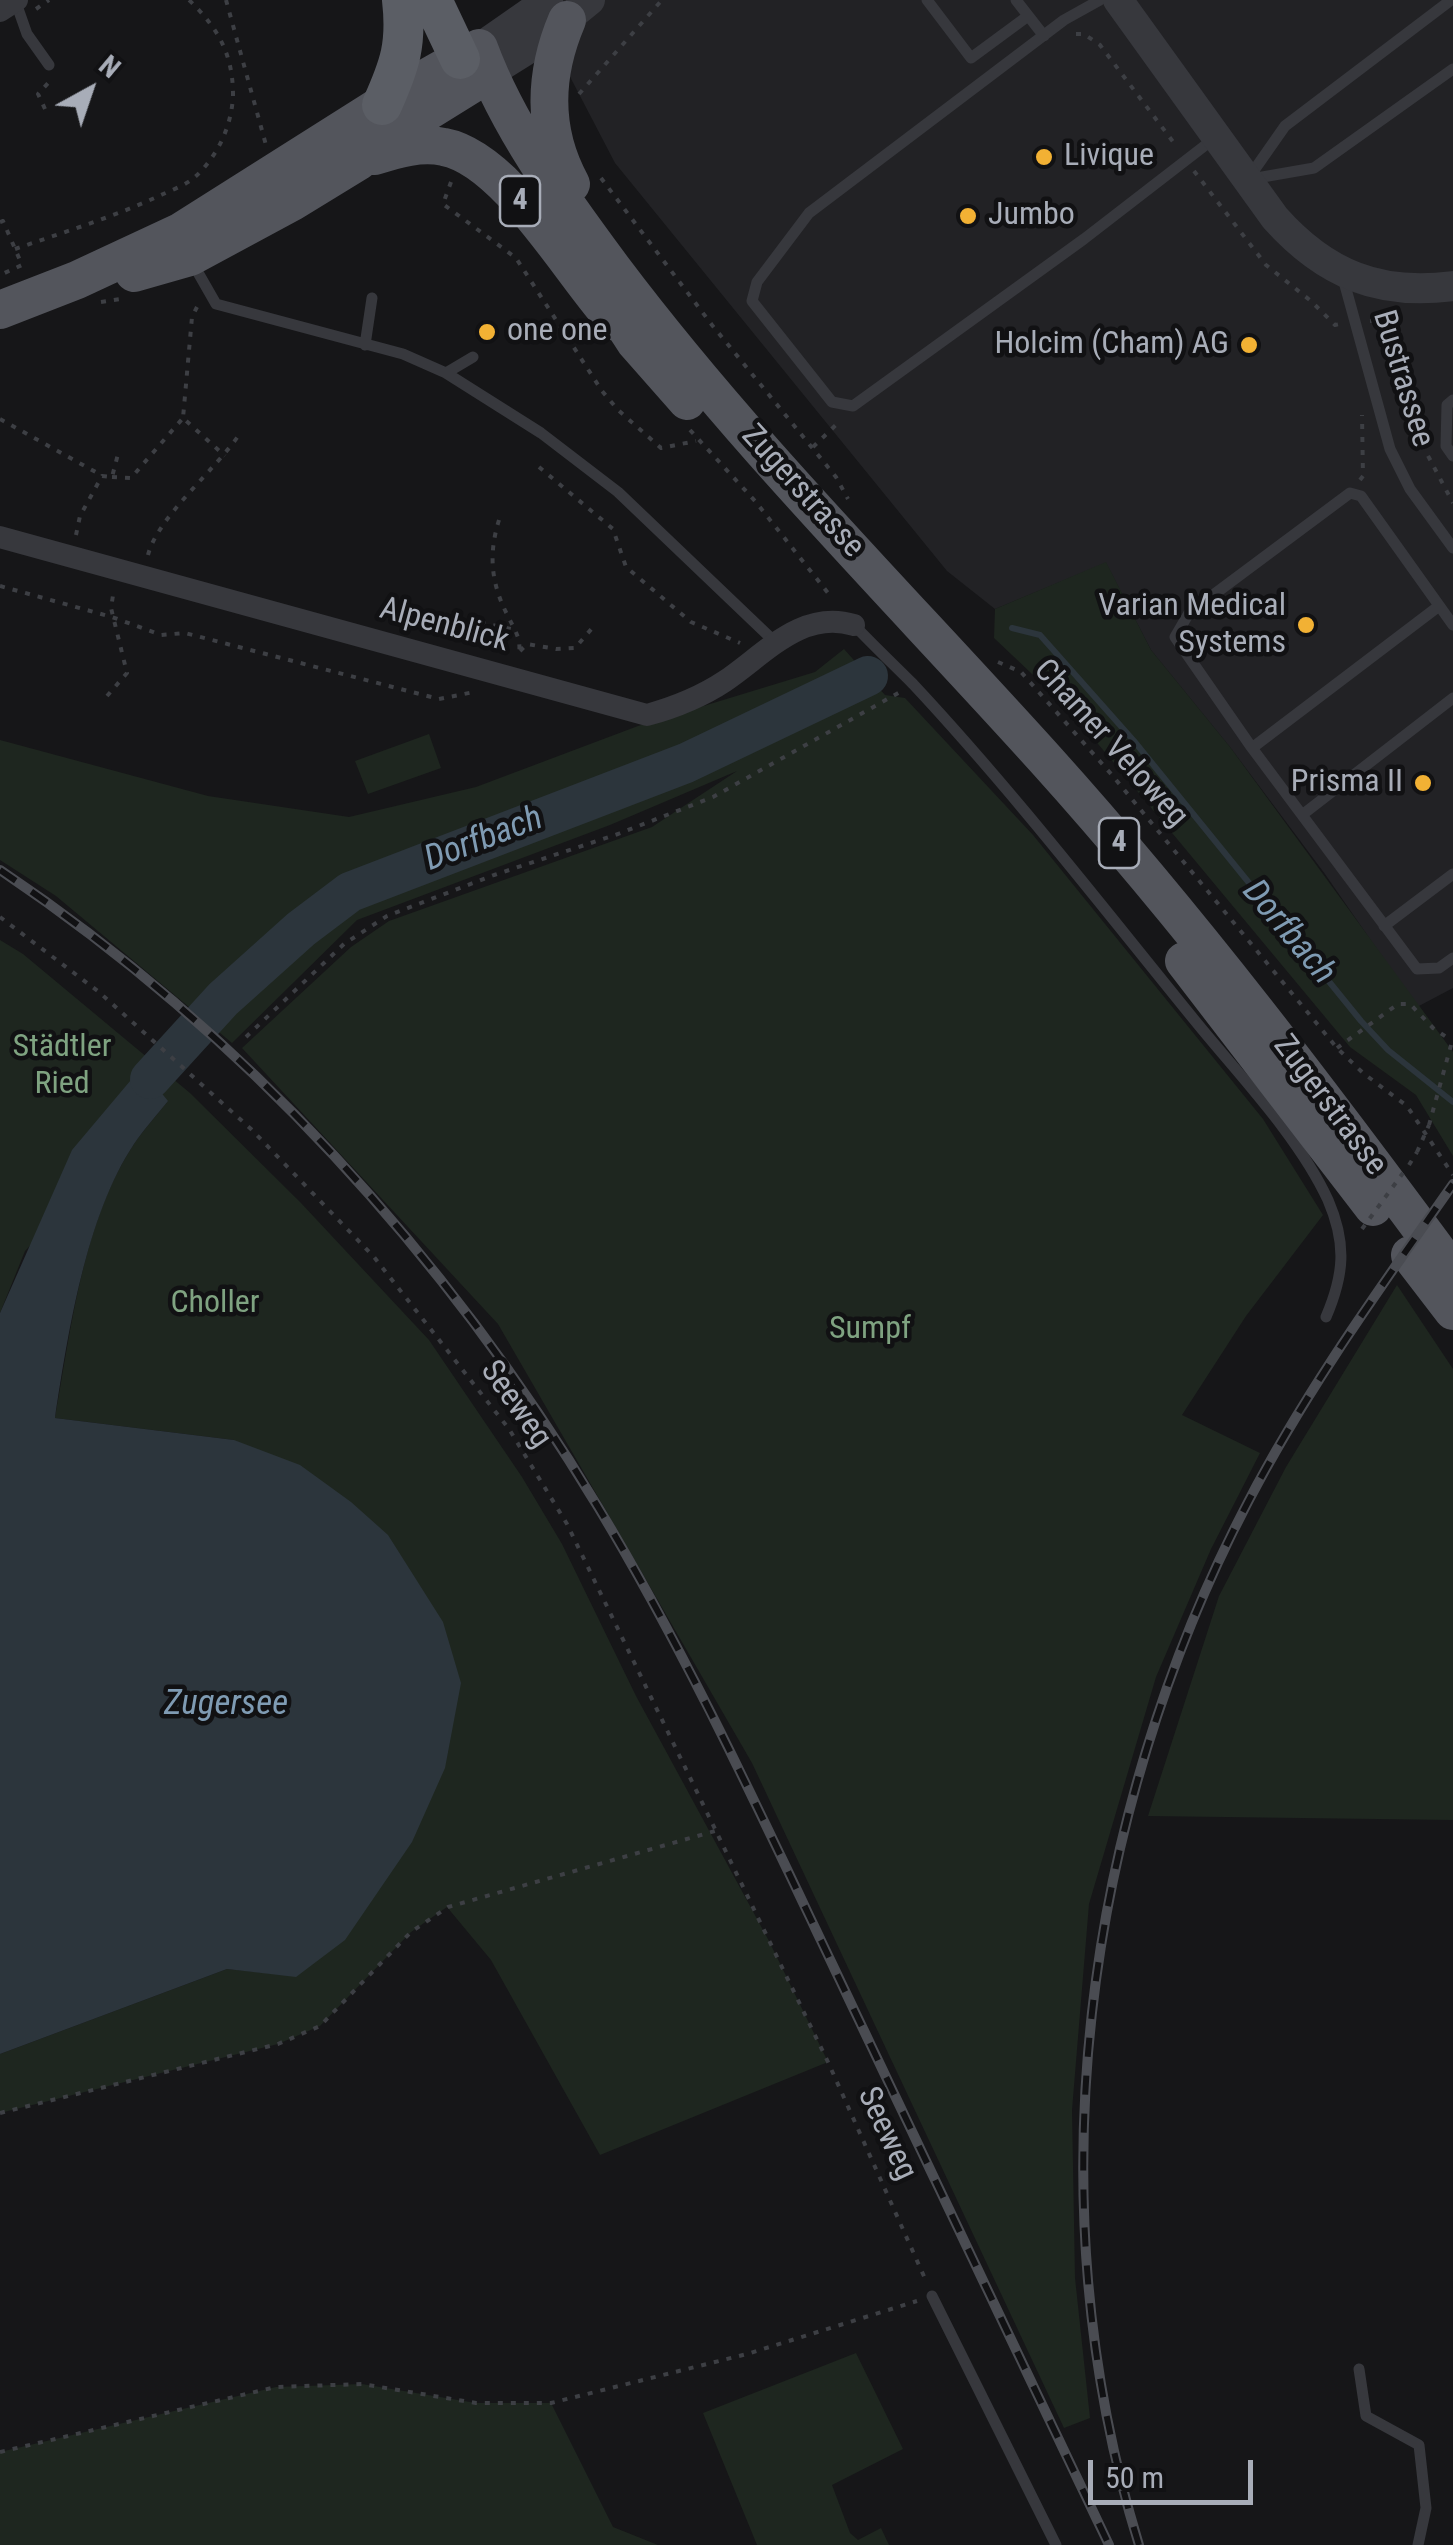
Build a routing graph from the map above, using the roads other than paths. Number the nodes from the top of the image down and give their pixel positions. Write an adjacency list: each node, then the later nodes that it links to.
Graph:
1 (16, 0): 11 (street); 14 (lane)
2 (402, 0): 17 (highway)
3 (432, 0): 15 (highway)
4 (458, 0): 15 (highway)
5 (926, 0): 12 (lane)
6 (1016, 0): 12 (lane)
7 (1100, 0): 13 (lane)
8 (1118, 0): 18 (street)
9 (1451, 0): 20 (lane)
10 (568, 7): 15 (street); 31 (main road)
11 (0, 11)
12 (1028, 16): 13 (lane)
13 (1044, 36): 18 (lane)
14 (48, 65)
15 (475, 66): 17 (main road, 4); 19 (main road, 4); 26 (main road, Zugerstrasse / 4); 31 (main road, Zugerstrasse / 4)
16 (1453, 68): 20 (lane)
17 (382, 105): 21 (main road, 4)
18 (1216, 137): 20 (street)
19 (359, 161): 21 (main road, 4); 26 (main road, 4)
20 (1247, 179): 22 (street)
21 (192, 259): 25 (main road, 4); 27 (lane)
22 (1340, 271): 23 (street); 34 (lane, Bustrassee)
23 (1453, 286)
24 (372, 298): 27 (lane)
25 (0, 310)
26 (635, 342): 46 (main road, Zugerstrasse / 4)
27 (365, 344): 29 (lane)
28 (473, 357): 29 (lane)
29 (446, 372): 38 (lane)
30 (1453, 400): 32 (lane)
31 (754, 440): 45 (main road, Zugerstrasse / 4)
32 (1453, 456)
33 (0, 537): 38 (street, Alpenblick)
34 (1453, 548)
35 (1439, 606): 37 (lane); 40 (lane); 40 (lane)
36 (854, 625): 38 (street, Alpenblick); 47 (lane, Zugerstrasse)
37 (1453, 626)
38 (769, 647)
39 (1453, 698): 41 (lane)
40 (1252, 748): 41 (lane)
41 (1302, 816): 43 (lane)
42 (1453, 874): 43 (lane)
43 (1384, 926): 44 (lane)
44 (1453, 958)
45 (1453, 1272)
46 (1453, 1310)
47 (1326, 1317)
48 (932, 2296): 50 (lane)
49 (1359, 2369): 51 (lane)
50 (1056, 2545)
51 (1418, 2545)

